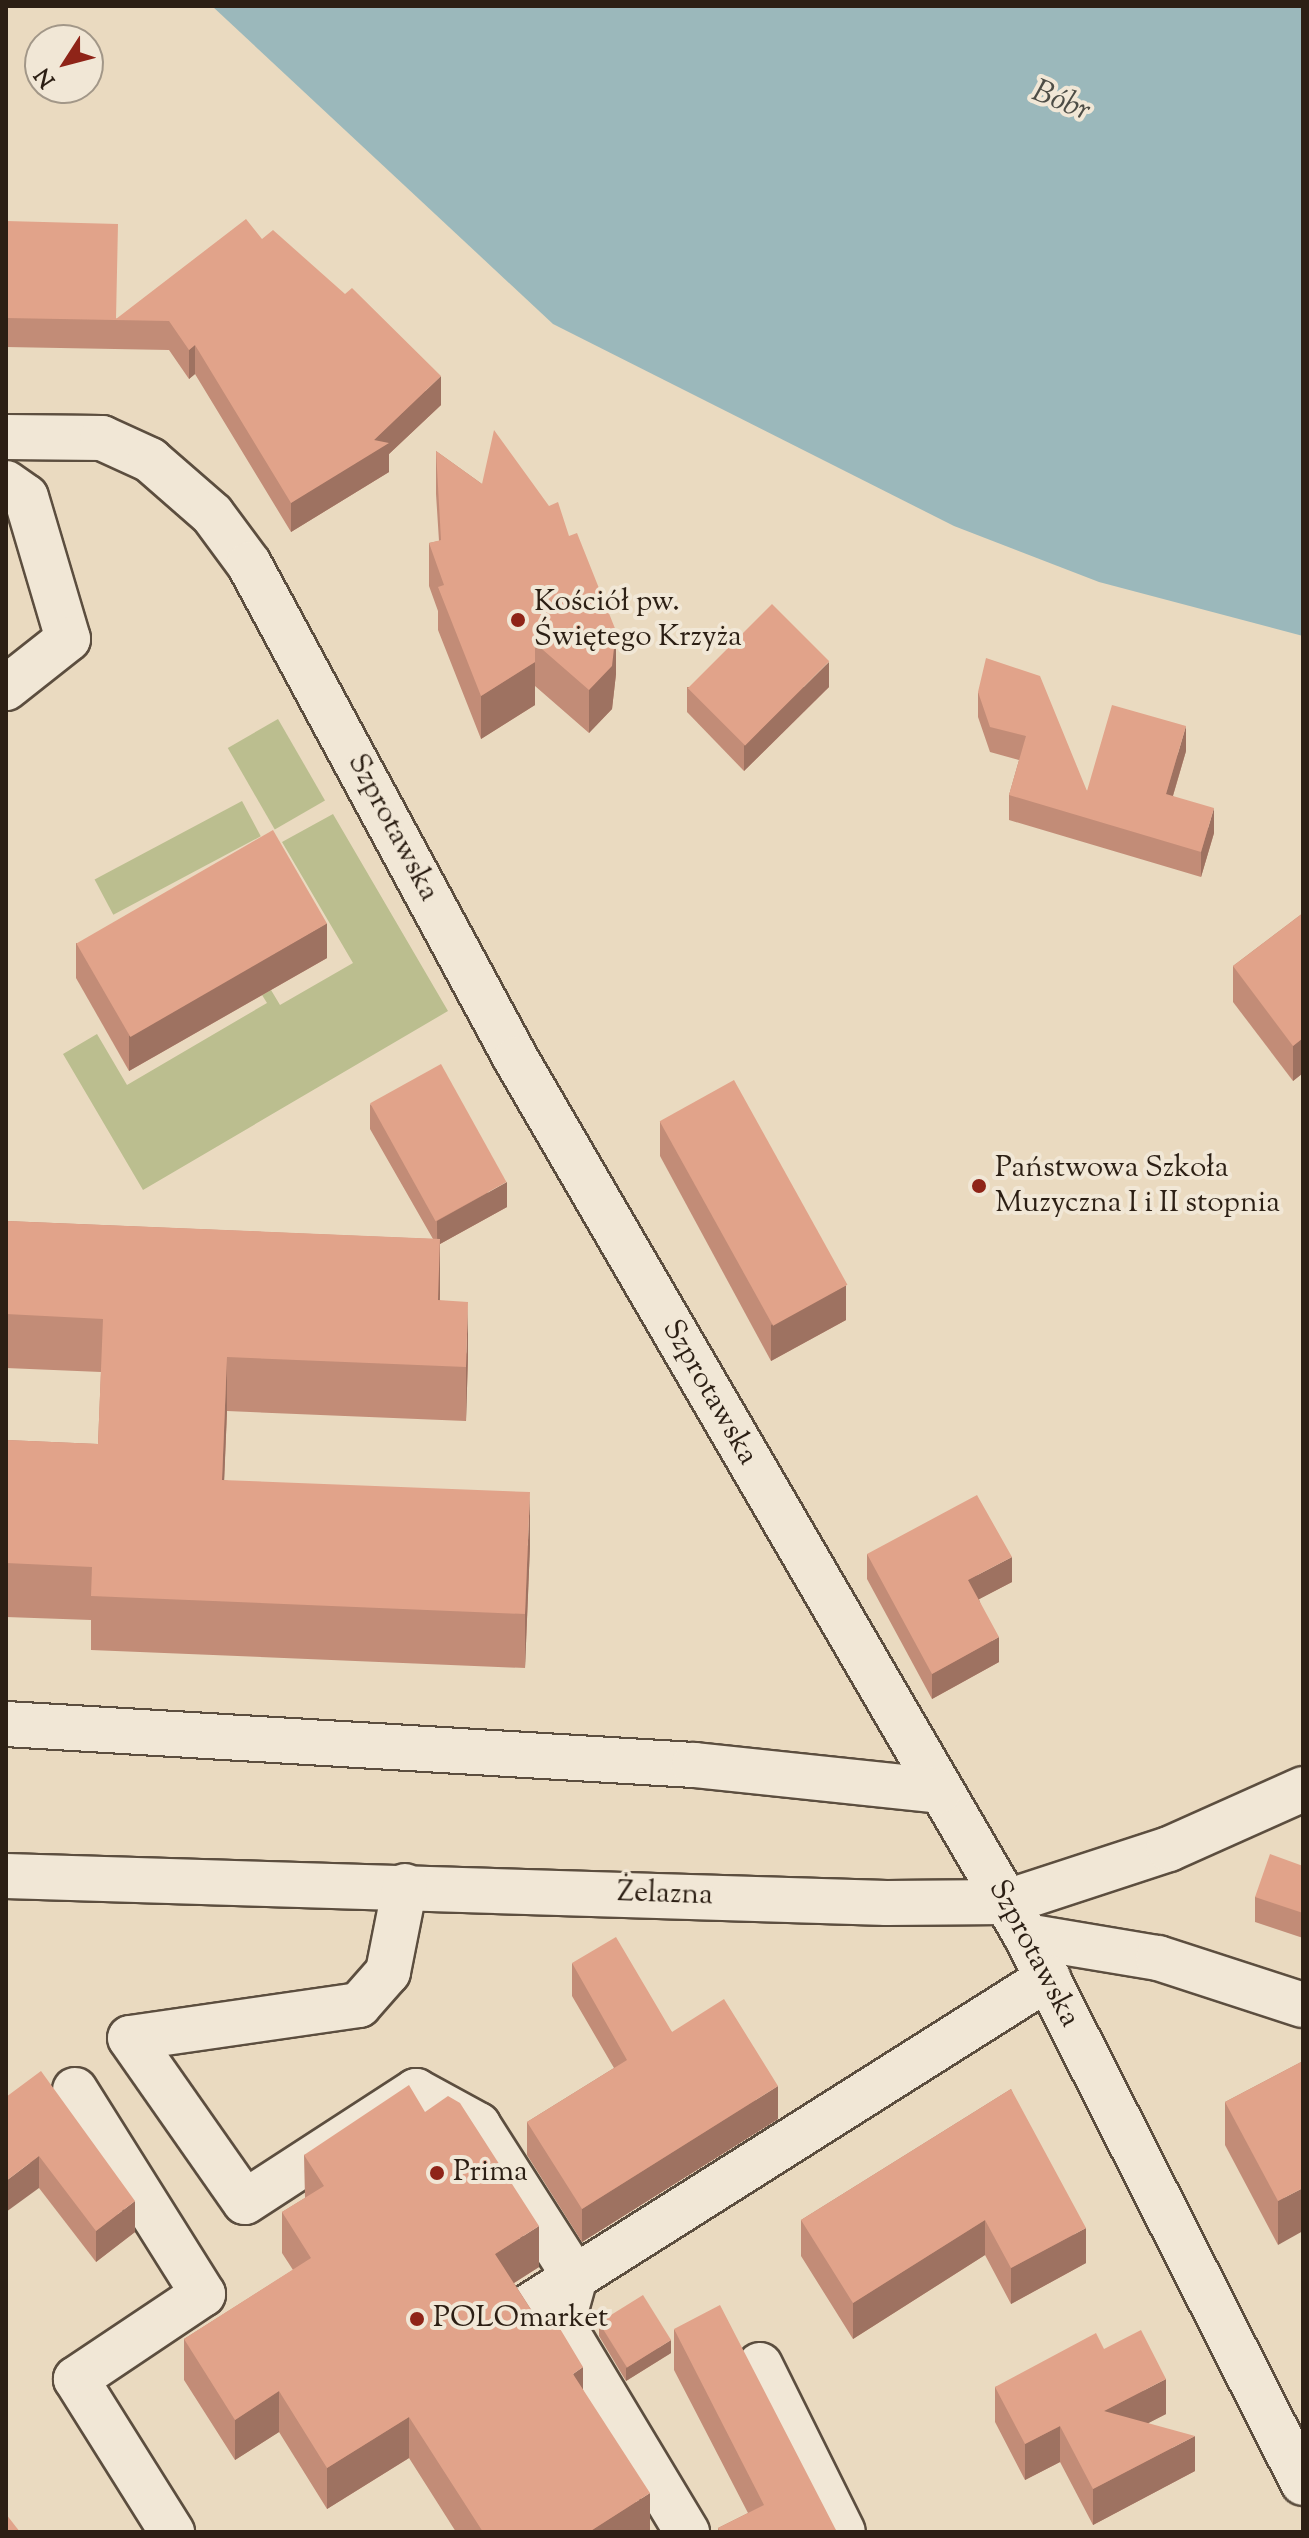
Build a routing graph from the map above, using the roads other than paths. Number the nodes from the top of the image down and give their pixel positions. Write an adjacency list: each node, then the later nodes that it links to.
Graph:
1 (6, 437): 6 (street, Szprotawska)
2 (6, 483): 3 (street)
3 (6, 688)
4 (6, 1724): 6 (street)
5 (1303, 1789): 9 (street, Żelazna)
6 (940, 1791): 9 (street, Szprotawska)
7 (6, 1876): 8 (street, Żelazna)
8 (405, 1886): 9 (street, Żelazna); 13 (street)
9 (1016, 1919): 10 (street, Szprotawska); 11 (street)
10 (1048, 1978): 13 (street); 16 (street, Szprotawska)
11 (1303, 2005)
12 (75, 2090): 17 (street)
13 (575, 2277): 14 (street); 18 (street)
14 (531, 2305)
15 (760, 2365): 19 (street)
16 (1303, 2483)
17 (172, 2532)
18 (687, 2532)
19 (843, 2532)

